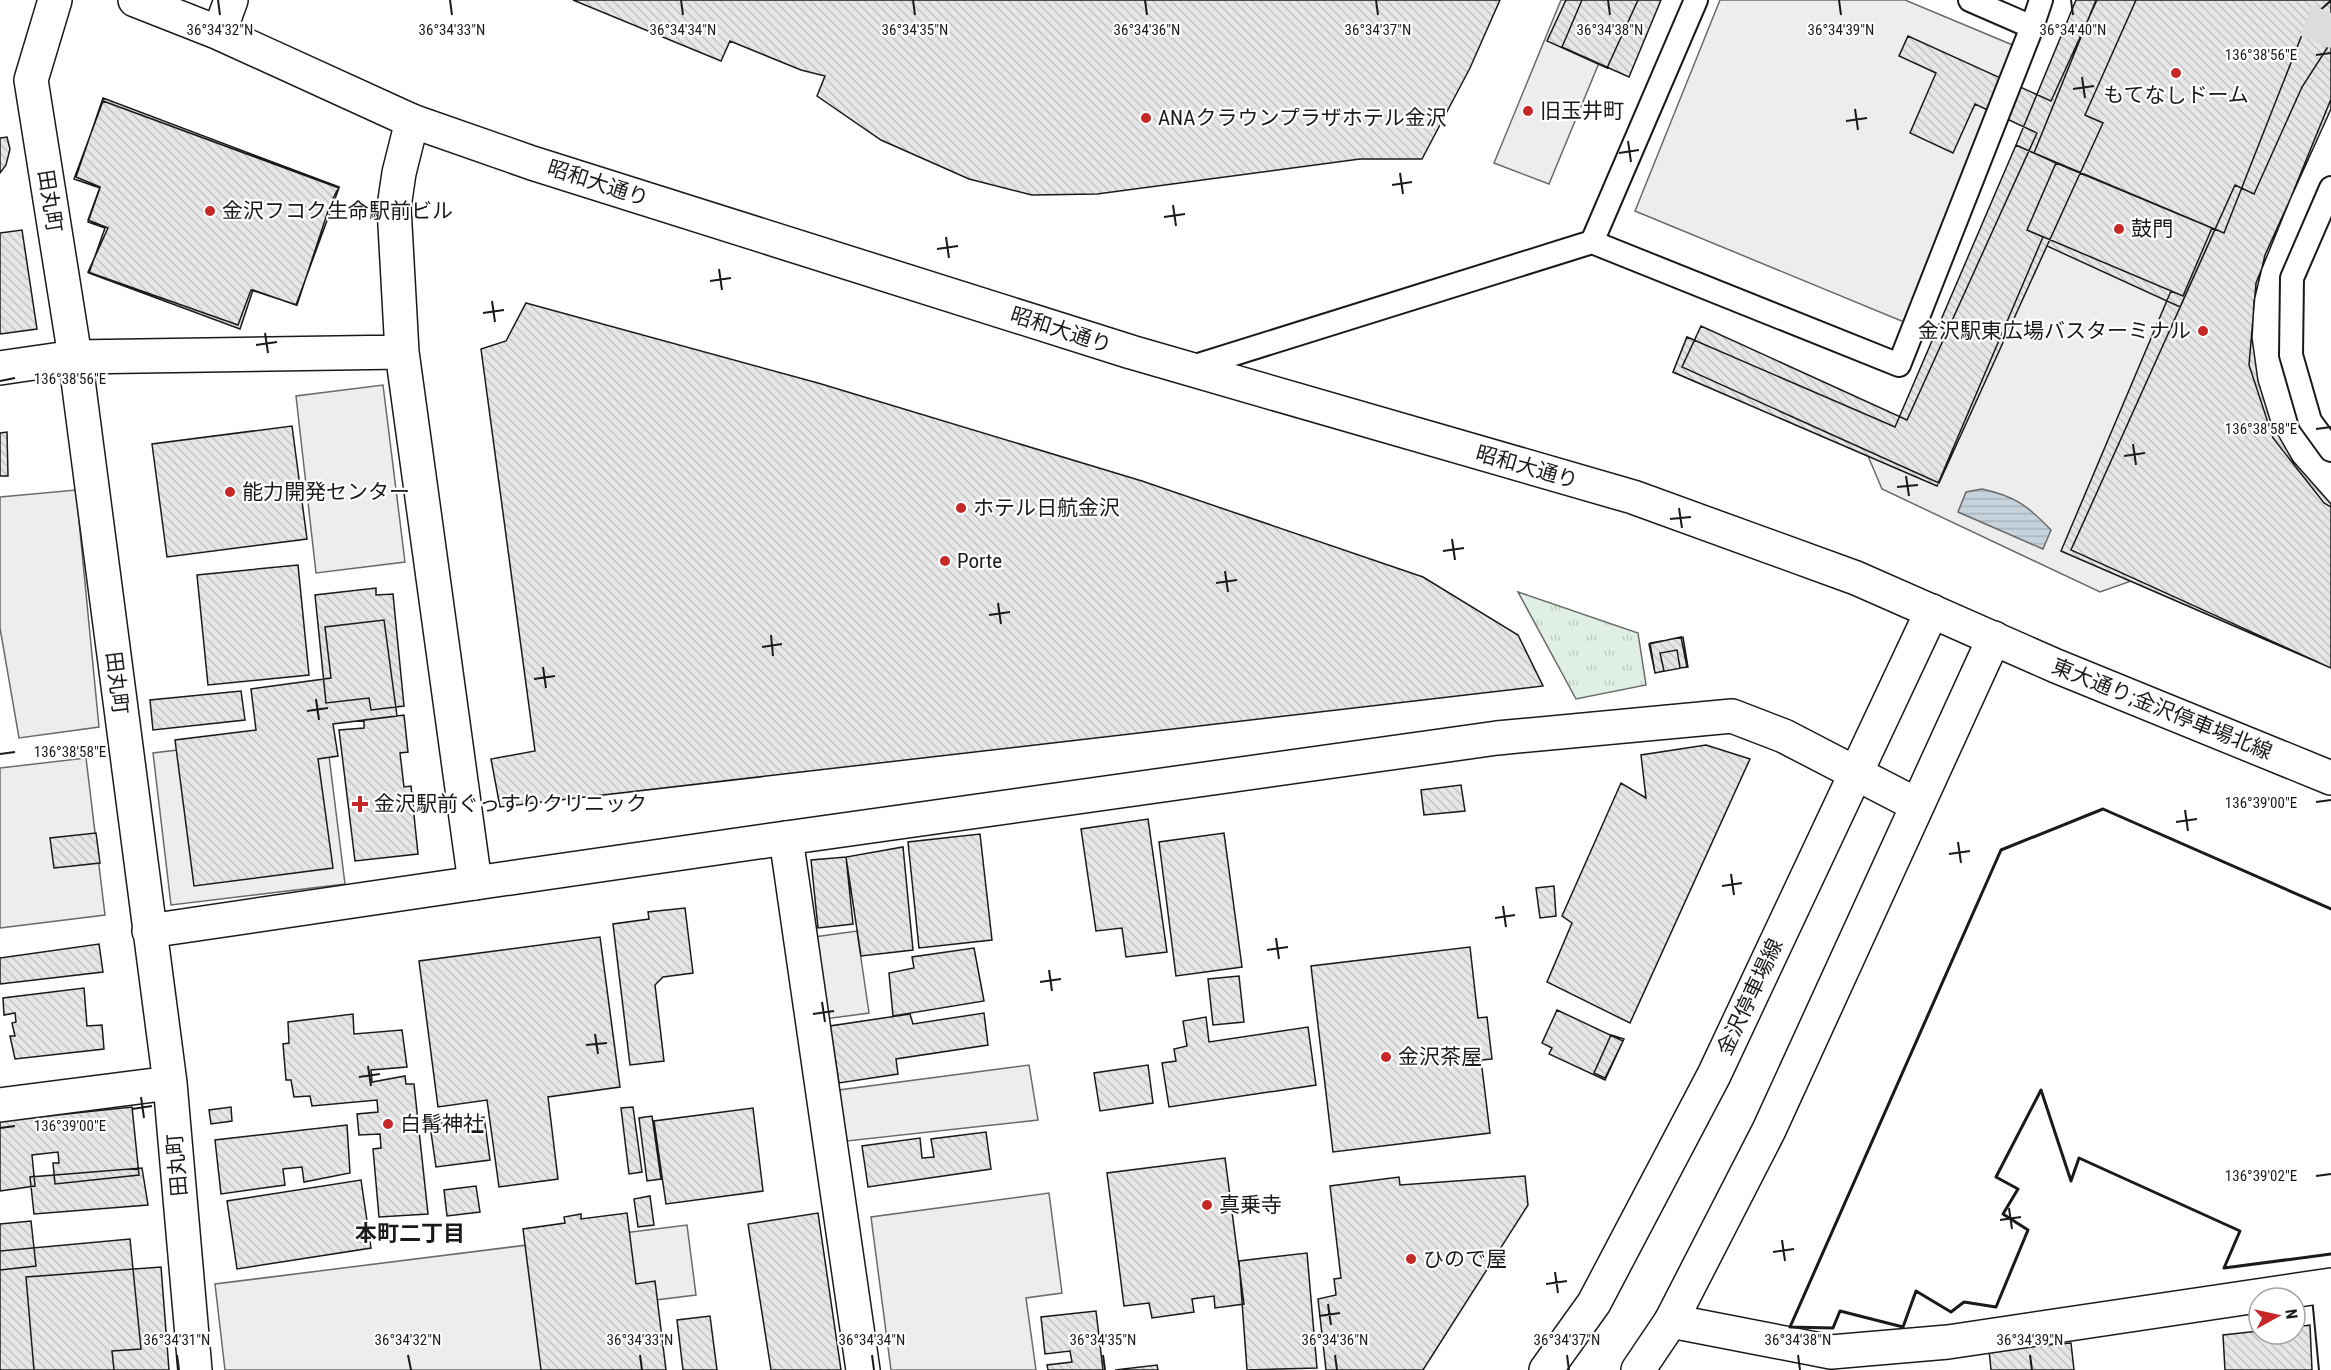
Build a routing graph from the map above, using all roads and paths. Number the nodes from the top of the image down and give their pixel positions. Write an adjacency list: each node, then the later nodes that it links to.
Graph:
1 (55, 0): 13 (street, 田丸町)
2 (135, 0): 8 (street, 昭和大通り)
3 (231, 0): 8 (street)
4 (1696, 0): 11 (lane)
5 (1970, 0): 7 (lane)
6 (2041, 0): 7 (lane)
7 (2032, 27): 11 (lane)
8 (219, 33): 9 (street, 昭和大通り)
9 (412, 121): 12 (street); 15 (street, 昭和大通り)
10 (2331, 188): 16 (lane)
11 (1592, 242): 15 (lane)
12 (402, 352): 13 (street); 23 (street)
13 (75, 357): 14 (street); 24 (street, 田丸町)
14 (0, 368)
15 (1189, 368): 17 (street, 昭和大通り)
16 (2331, 450)
17 (1932, 611): 18 (street, 昭和大通り); 19 (street, 金沢停車場線)
18 (1994, 638): 20 (street, 東大通り;金沢停車場北線); 21 (street)
19 (1856, 773): 21 (street); 22 (street); 31 (street, 金沢停車場線)
20 (2330, 777)
21 (1917, 804): 28 (street)
22 (786, 838): 23 (street); 30 (street)
23 (475, 884): 24 (street)
24 (149, 931): 25 (street, 田丸町)
25 (170, 1083): 26 (street); 29 (street, 田丸町)
26 (0, 1105)
27 (2327, 1286): 28 (street); 33 (lane)
28 (1671, 1321): 32 (street)
29 (195, 1370)
30 (863, 1370)
31 (1546, 1370)
32 (1638, 1370)
33 (2331, 1370)

